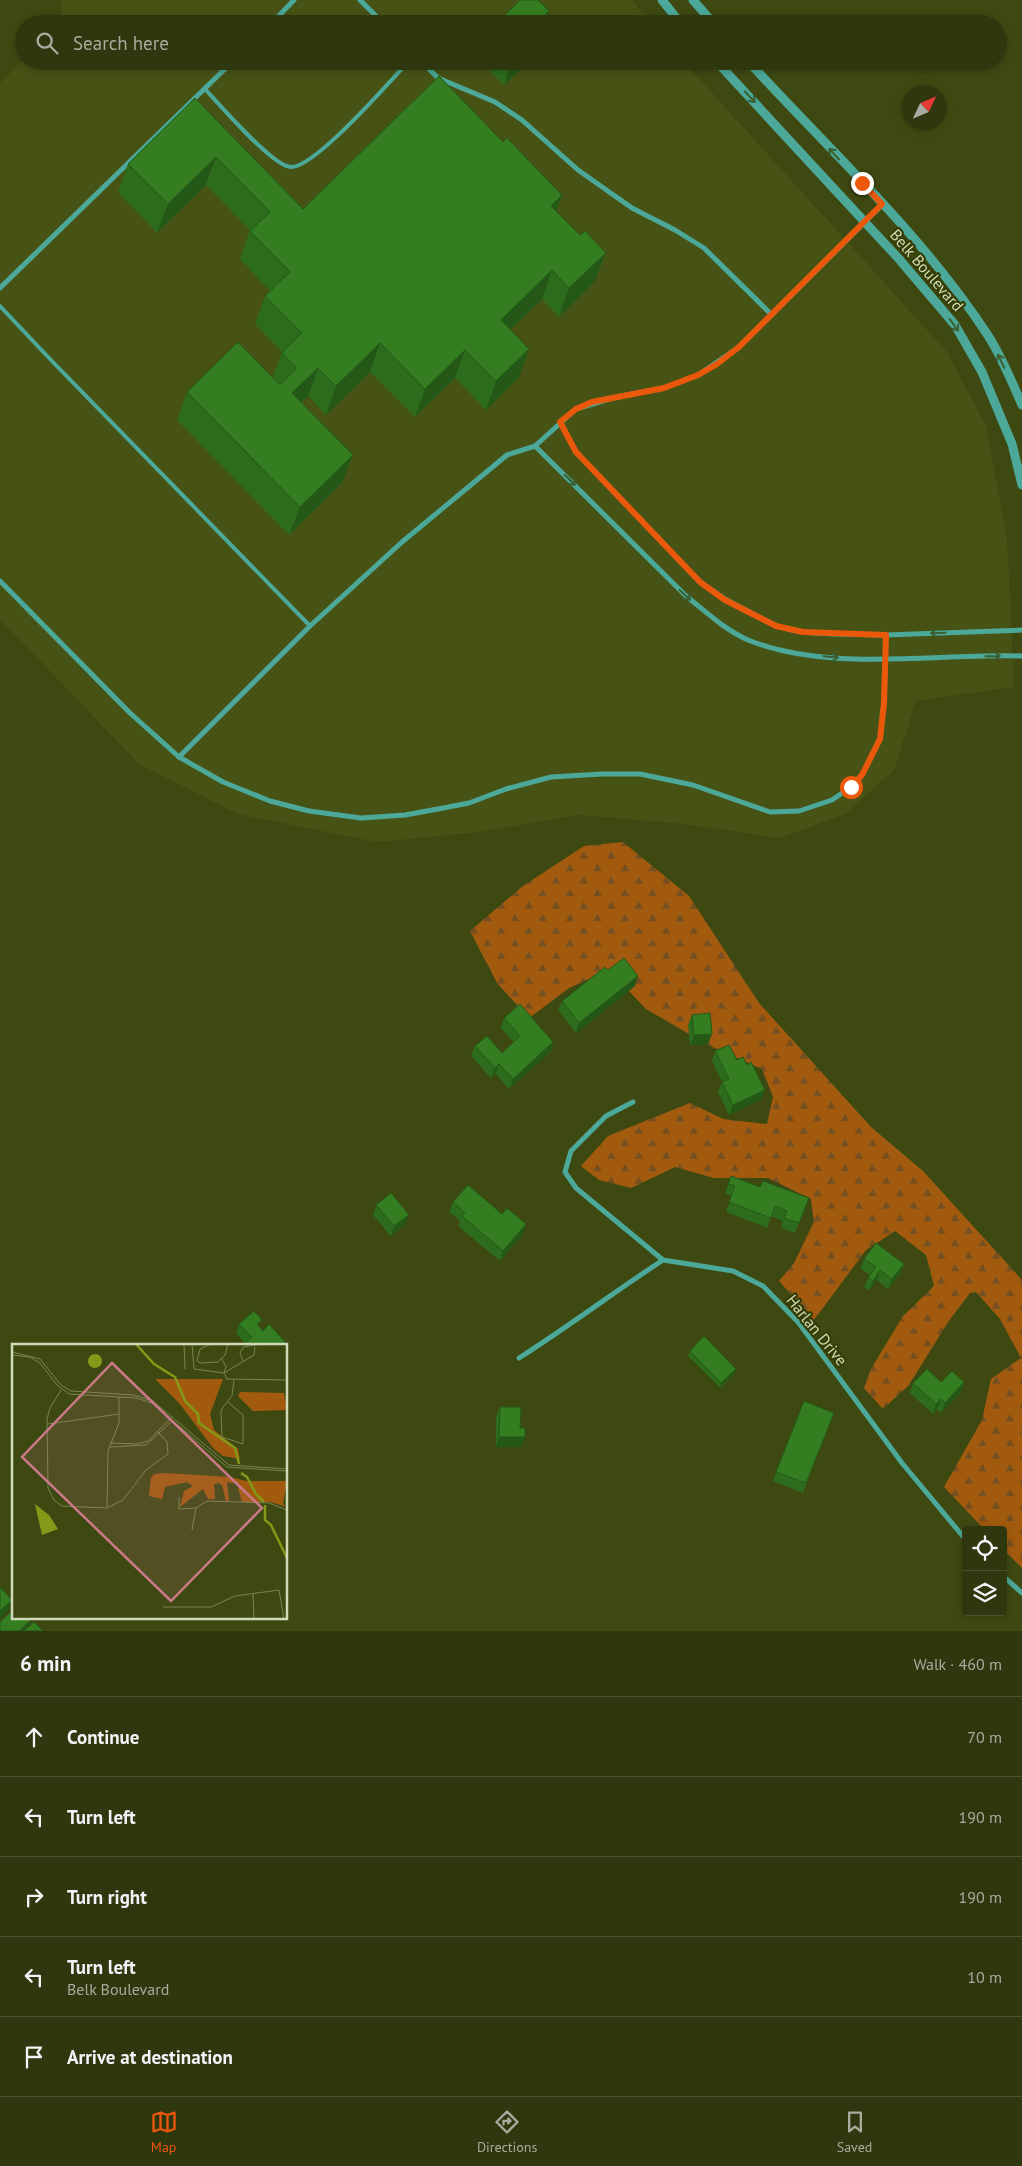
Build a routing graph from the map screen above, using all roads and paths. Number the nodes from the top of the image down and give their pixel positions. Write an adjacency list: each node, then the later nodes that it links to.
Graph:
1 (294, 0): 5 (street)
2 (360, 0): 6 (street)
3 (662, 0): 7 (street)
4 (693, 0): 8 (street)
5 (280, 15)
6 (375, 15)
7 (674, 15)
8 (706, 15)
9 (224, 70): 14 (street)
10 (400, 70): 14 (lane)
11 (430, 70): 19 (street)
12 (724, 70): 16 (street, Belk Boulevard, one-way to 16)
13 (756, 70): 15 (street, Belk Boulevard, one-way to 13)
14 (205, 89): 17 (street)
15 (882, 204): 16 (lane); 20 (street, Belk Boulevard, one-way to 15)
16 (865, 222): 19 (street); 23 (street, Belk Boulevard, one-way to 23)
17 (0, 288)
18 (0, 306): 25 (lane)
19 (772, 315): 21 (street)
20 (1022, 406)
21 (560, 422): 22 (street); 27 (street)
22 (535, 446): 25 (street); 29 (street, one-way to 29)
23 (1022, 486)
24 (0, 581): 30 (street)
25 (310, 626): 30 (street)
26 (1022, 630): 27 (street, one-way to 27)
27 (886, 635): 29 (street)
28 (1022, 656): 29 (street, one-way to 28)
29 (885, 658): 30 (street)
30 (179, 757)
31 (633, 1102): 32 (street)
32 (663, 1260): 33 (street); 34 (street, Harlan Drive)
33 (518, 1358)
34 (962, 1535)
35 (1007, 1580): 36 (street)
36 (1022, 1593)

